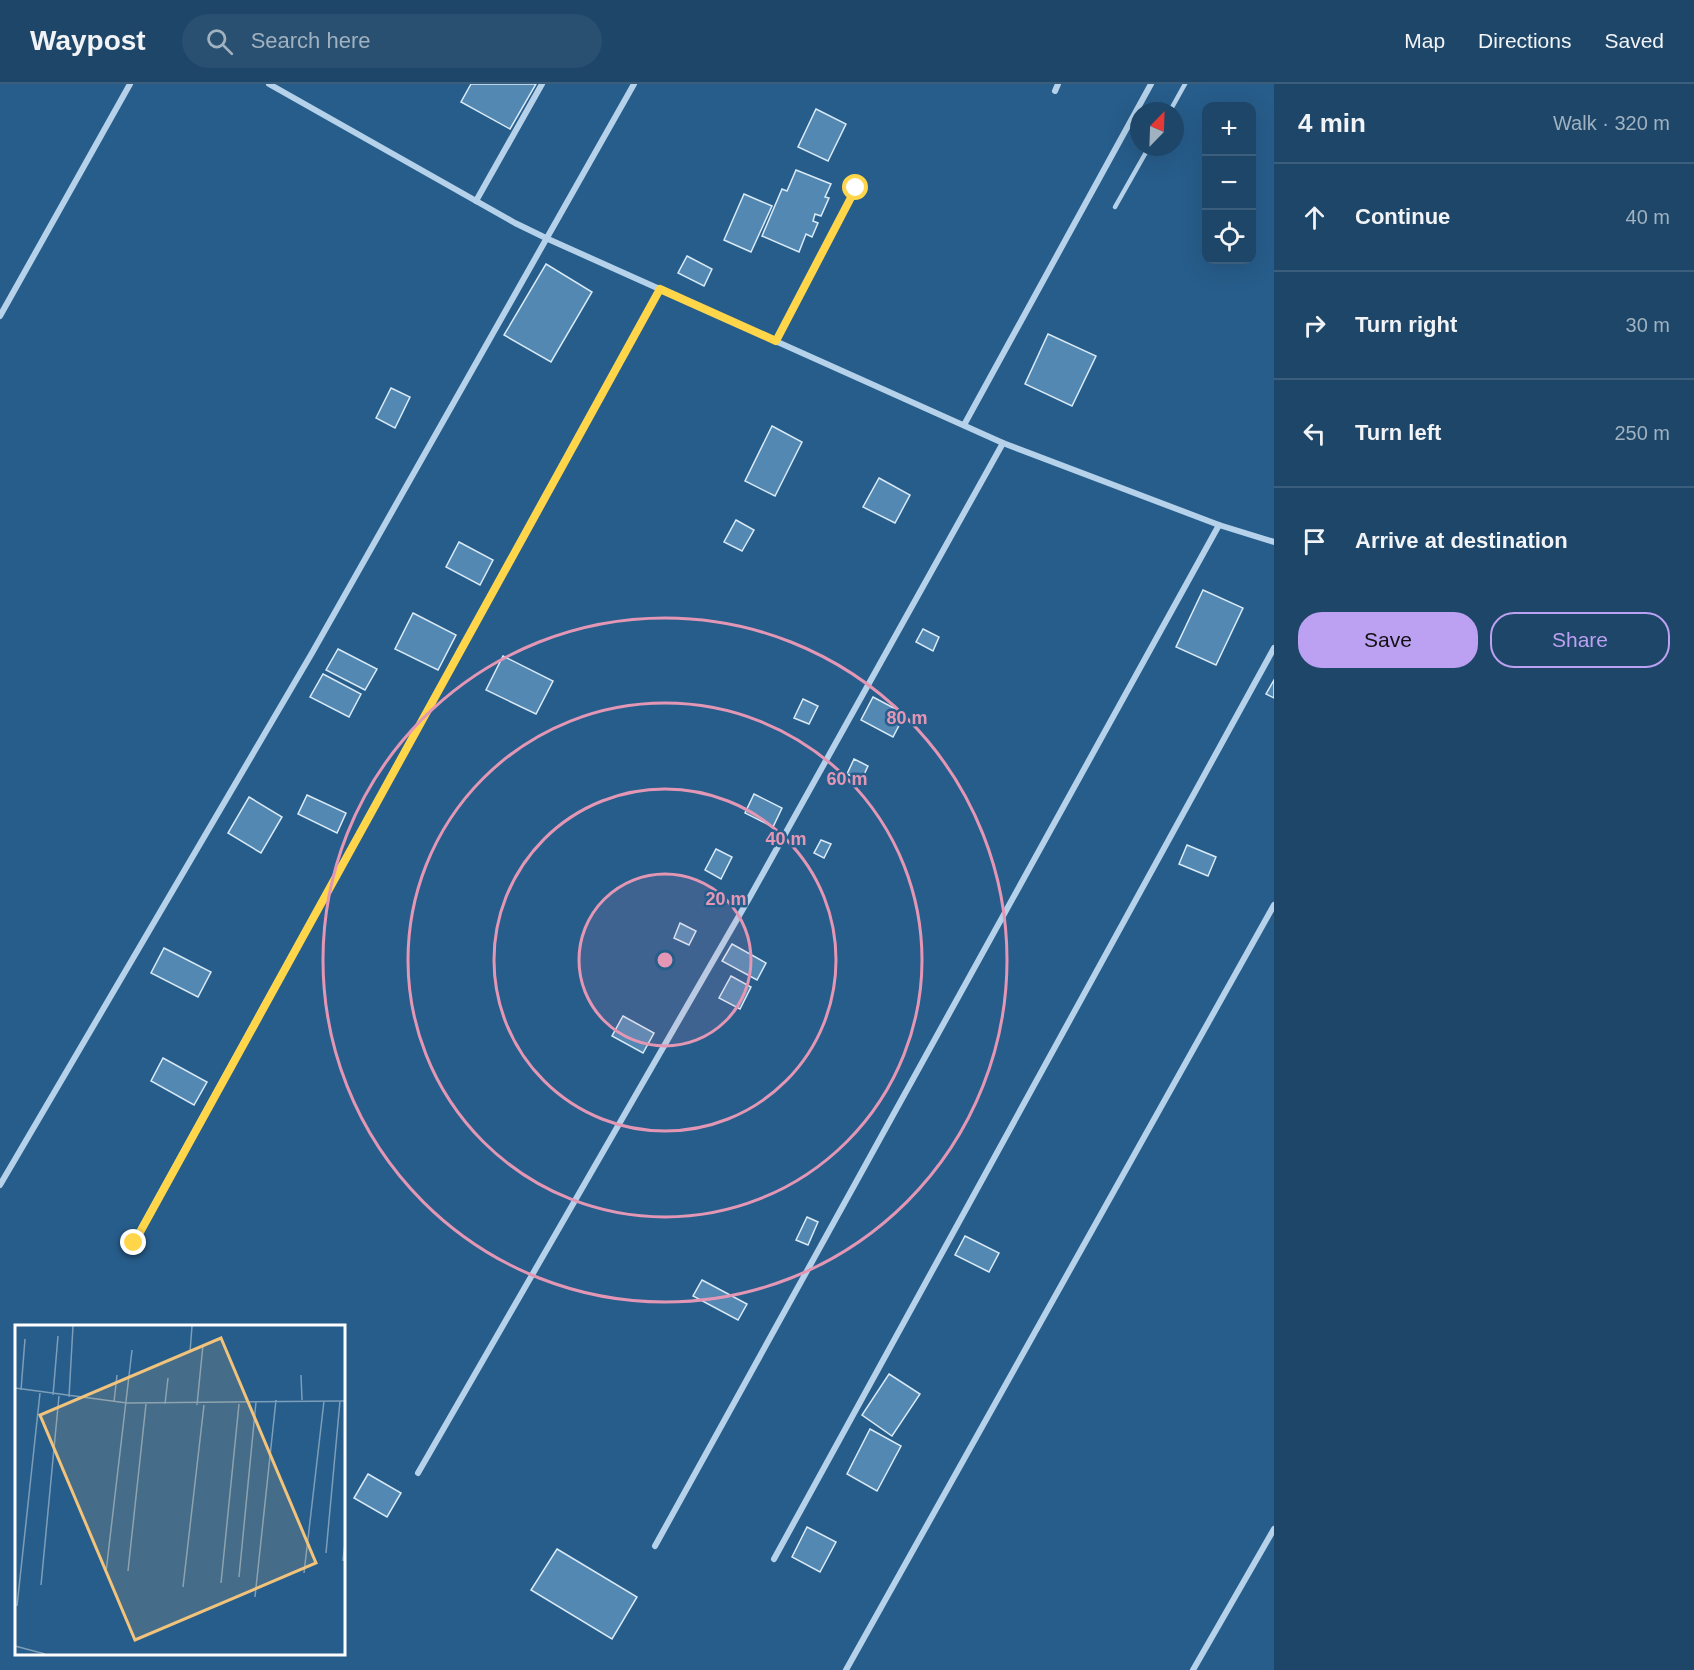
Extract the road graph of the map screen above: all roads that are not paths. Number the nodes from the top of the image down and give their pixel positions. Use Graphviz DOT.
graph roads {
  1 [pos="129,84"];
  2 [pos="268,84"];
  3 [pos="542,84"];
  4 [pos="634,84"];
  5 [pos="1058,84"];
  6 [pos="1151,84"];
  7 [pos="1185,84"];
  8 [pos="1054,91"];
  9 [pos="1175,102"];
  10 [pos="1144,156"];
  11 [pos="856,188"];
  12 [pos="476,201"];
  13 [pos="1115,207"];
  14 [pos="548,238"];
  15 [pos="660,289"];
  16 [pos="0,316"];
  17 [pos="776,341"];
  18 [pos="964,425"];
  19 [pos="1003,443"];
  20 [pos="1219,525"];
  21 [pos="1274,542"];
  22 [pos="1274,648"];
  23 [pos="1274,905"];
  24 [pos="0,1185"];
  25 [pos="134,1243"];
  26 [pos="418,1473"];
  27 [pos="1274,1529"];
  28 [pos="655,1546"];
  29 [pos="774,1559"];
  30 [pos="846,1670"];
  31 [pos="1193,1670"];
  1 -- 16 [label="street"];
  2 -- 12 [label="street"];
  3 -- 12 [label="street"];
  4 -- 14 [label="street"];
  5 -- 8 [label="street"];
  6 -- 18 [label="street"];
  7 -- 9 [label="lane"];
  10 -- 13 [label="lane"];
  11 -- 17 [label="street"];
  12 -- 14 [label="street"];
  14 -- 15 [label="street"];
  14 -- 24 [label="street"];
  15 -- 17 [label="street"];
  15 -- 25 [label="street"];
  17 -- 18 [label="street"];
  18 -- 19 [label="street"];
  19 -- 20 [label="street"];
  19 -- 26 [label="street"];
  20 -- 21 [label="street"];
  20 -- 28 [label="street"];
  22 -- 29 [label="street"];
  23 -- 30 [label="street"];
  27 -- 31 [label="street"];
}
